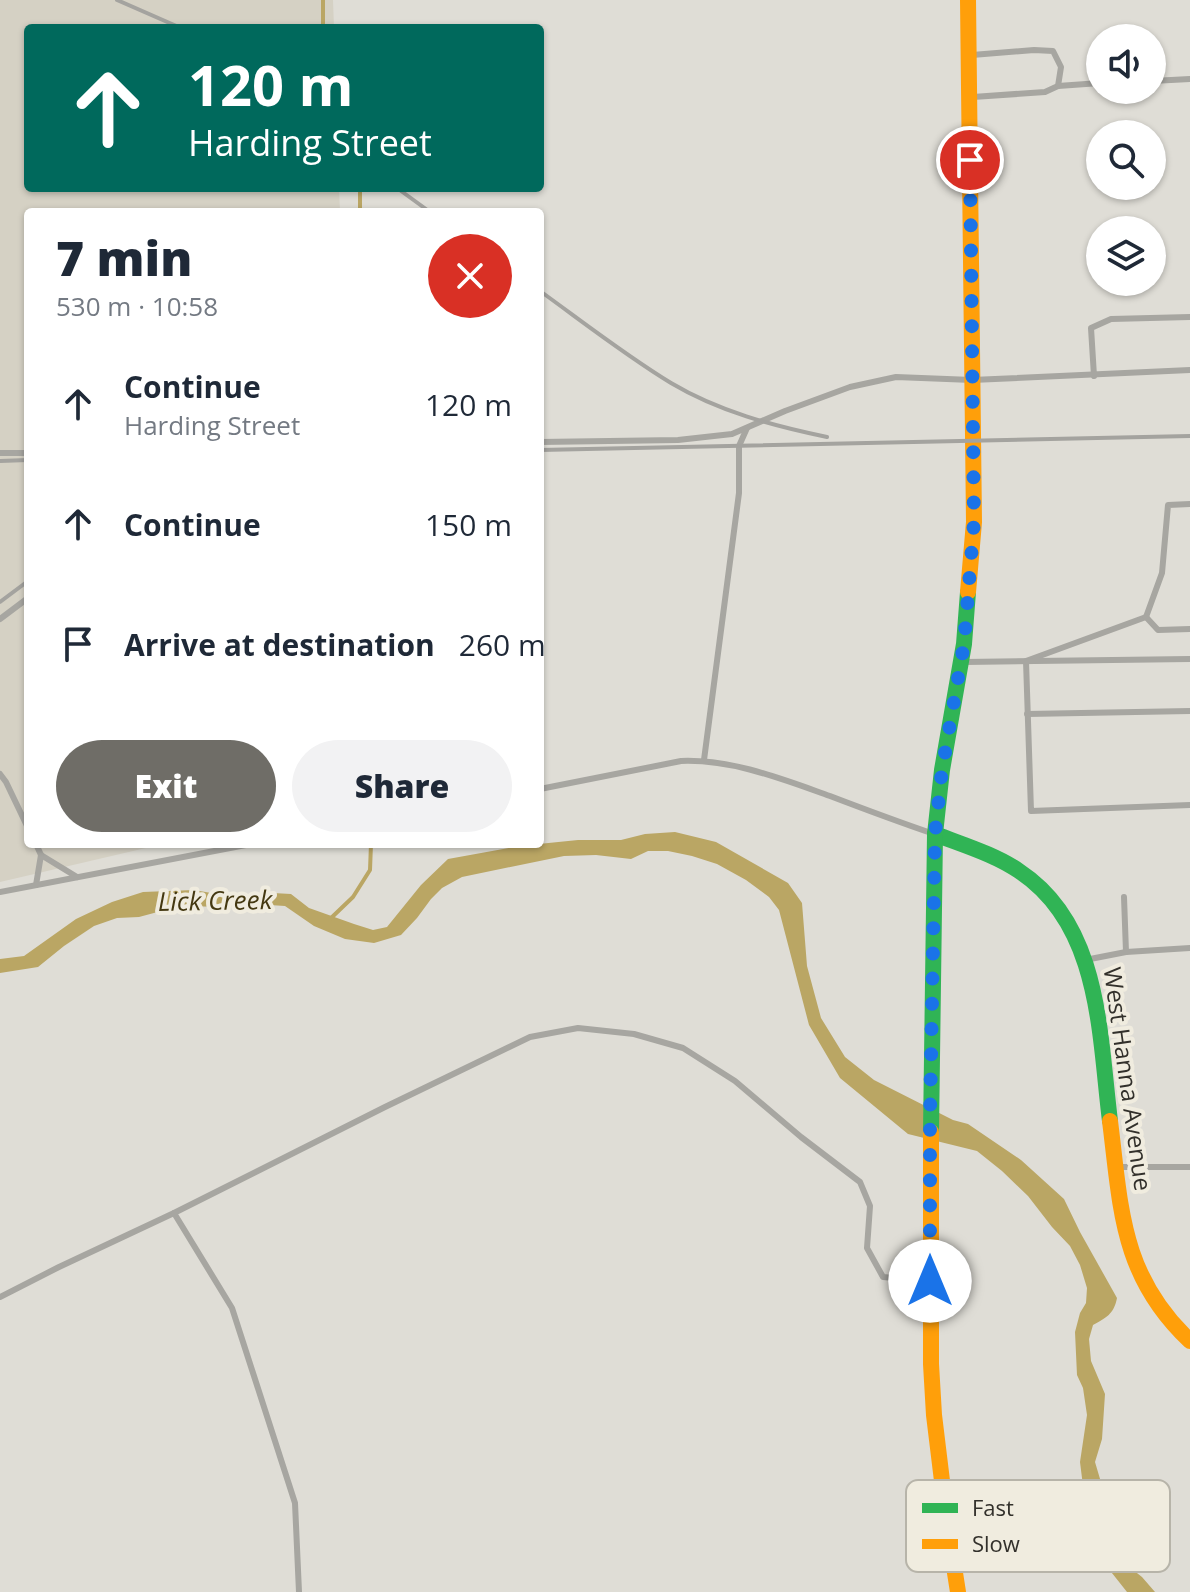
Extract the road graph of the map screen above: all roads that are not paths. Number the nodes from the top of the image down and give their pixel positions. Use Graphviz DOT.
graph roads {
  1 [pos="968,0"];
  2 [pos="969,55"];
  3 [pos="1190,79"];
  4 [pos="1166,80"];
  5 [pos="1086,84"];
  6 [pos="1058,86"];
  7 [pos="969,97"];
  8 [pos="1190,317"];
  9 [pos="1190,370"];
  10 [pos="1094,376"];
  11 [pos="972,380"];
  12 [pos="747,428"];
  13 [pos="544,442"];
  14 [pos="0,453"];
  15 [pos="24,453"];
  16 [pos="1190,504"];
  17 [pos="24,601"];
  18 [pos="1146,617"];
  19 [pos="0,619"];
  20 [pos="1190,629"];
  21 [pos="1190,659"];
  22 [pos="1026,661"];
  23 [pos="961,662"];
  24 [pos="1190,711"];
  25 [pos="1027,714"];
  26 [pos="704,760"];
  27 [pos="0,774"];
  28 [pos="544,788"];
  29 [pos="1190,805"];
  30 [pos="24,820"];
  31 [pos="935,834"];
  32 [pos="38,848"];
  33 [pos="230,848"];
  34 [pos="41,855"];
  35 [pos="77,877"];
  36 [pos="36,885"];
  37 [pos="0,892"];
  38 [pos="1124,897"];
  39 [pos="1190,948"];
  40 [pos="1126,952"];
  41 [pos="1085,960"];
  42 [pos="1116,1167"];
  43 [pos="1190,1167"];
  44 [pos="174,1213"];
  45 [pos="930,1281"];
  46 [pos="0,1297"];
  47 [pos="1190,1341"];
  48 [pos="942,1480"];
  49 [pos="955,1572"];
  50 [pos="299,1592"];
  51 [pos="958,1592"];
  1 -- 2 [label="main road"];
  2 -- 6 [label="lane"];
  2 -- 7 [label="main road"];
  3 -- 4 [label="lane"];
  5 -- 6 [label="lane"];
  6 -- 7 [label="lane"];
  7 -- 11 [label="main road"];
  8 -- 10 [label="lane"];
  9 -- 10 [label="lane"];
  10 -- 11 [label="lane"];
  11 -- 12 [label="lane"];
  11 -- 23 [label="main road"];
  12 -- 13 [label="lane"];
  12 -- 26 [label="lane"];
  14 -- 15 [label="lane"];
  16 -- 18 [label="lane"];
  17 -- 19 [label="lane"];
  18 -- 20 [label="lane"];
  18 -- 22 [label="lane"];
  21 -- 22 [label="lane"];
  22 -- 23 [label="lane"];
  22 -- 25 [label="lane"];
  23 -- 31 [label="main road"];
  24 -- 25 [label="lane"];
  25 -- 29 [label="lane"];
  26 -- 28 [label="lane"];
  26 -- 31 [label="lane"];
  27 -- 30 [label="lane"];
  31 -- 41 [label="main road, West Hanna Avenue"];
  31 -- 45 [label="main road"];
  32 -- 34 [label="lane"];
  33 -- 35 [label="lane"];
  34 -- 35 [label="lane"];
  34 -- 36 [label="lane"];
  35 -- 36 [label="lane"];
  36 -- 37 [label="lane"];
  38 -- 40 [label="lane"];
  39 -- 40 [label="lane"];
  40 -- 41 [label="lane"];
  41 -- 42 [label="main road, West Hanna Avenue"];
  42 -- 43 [label="lane"];
  42 -- 47 [label="main road, West Hanna Avenue"];
  44 -- 45 [label="lane"];
  44 -- 46 [label="lane"];
  44 -- 50 [label="lane"];
  45 -- 48 [label="main road"];
  49 -- 51 [label="main road"];
}
